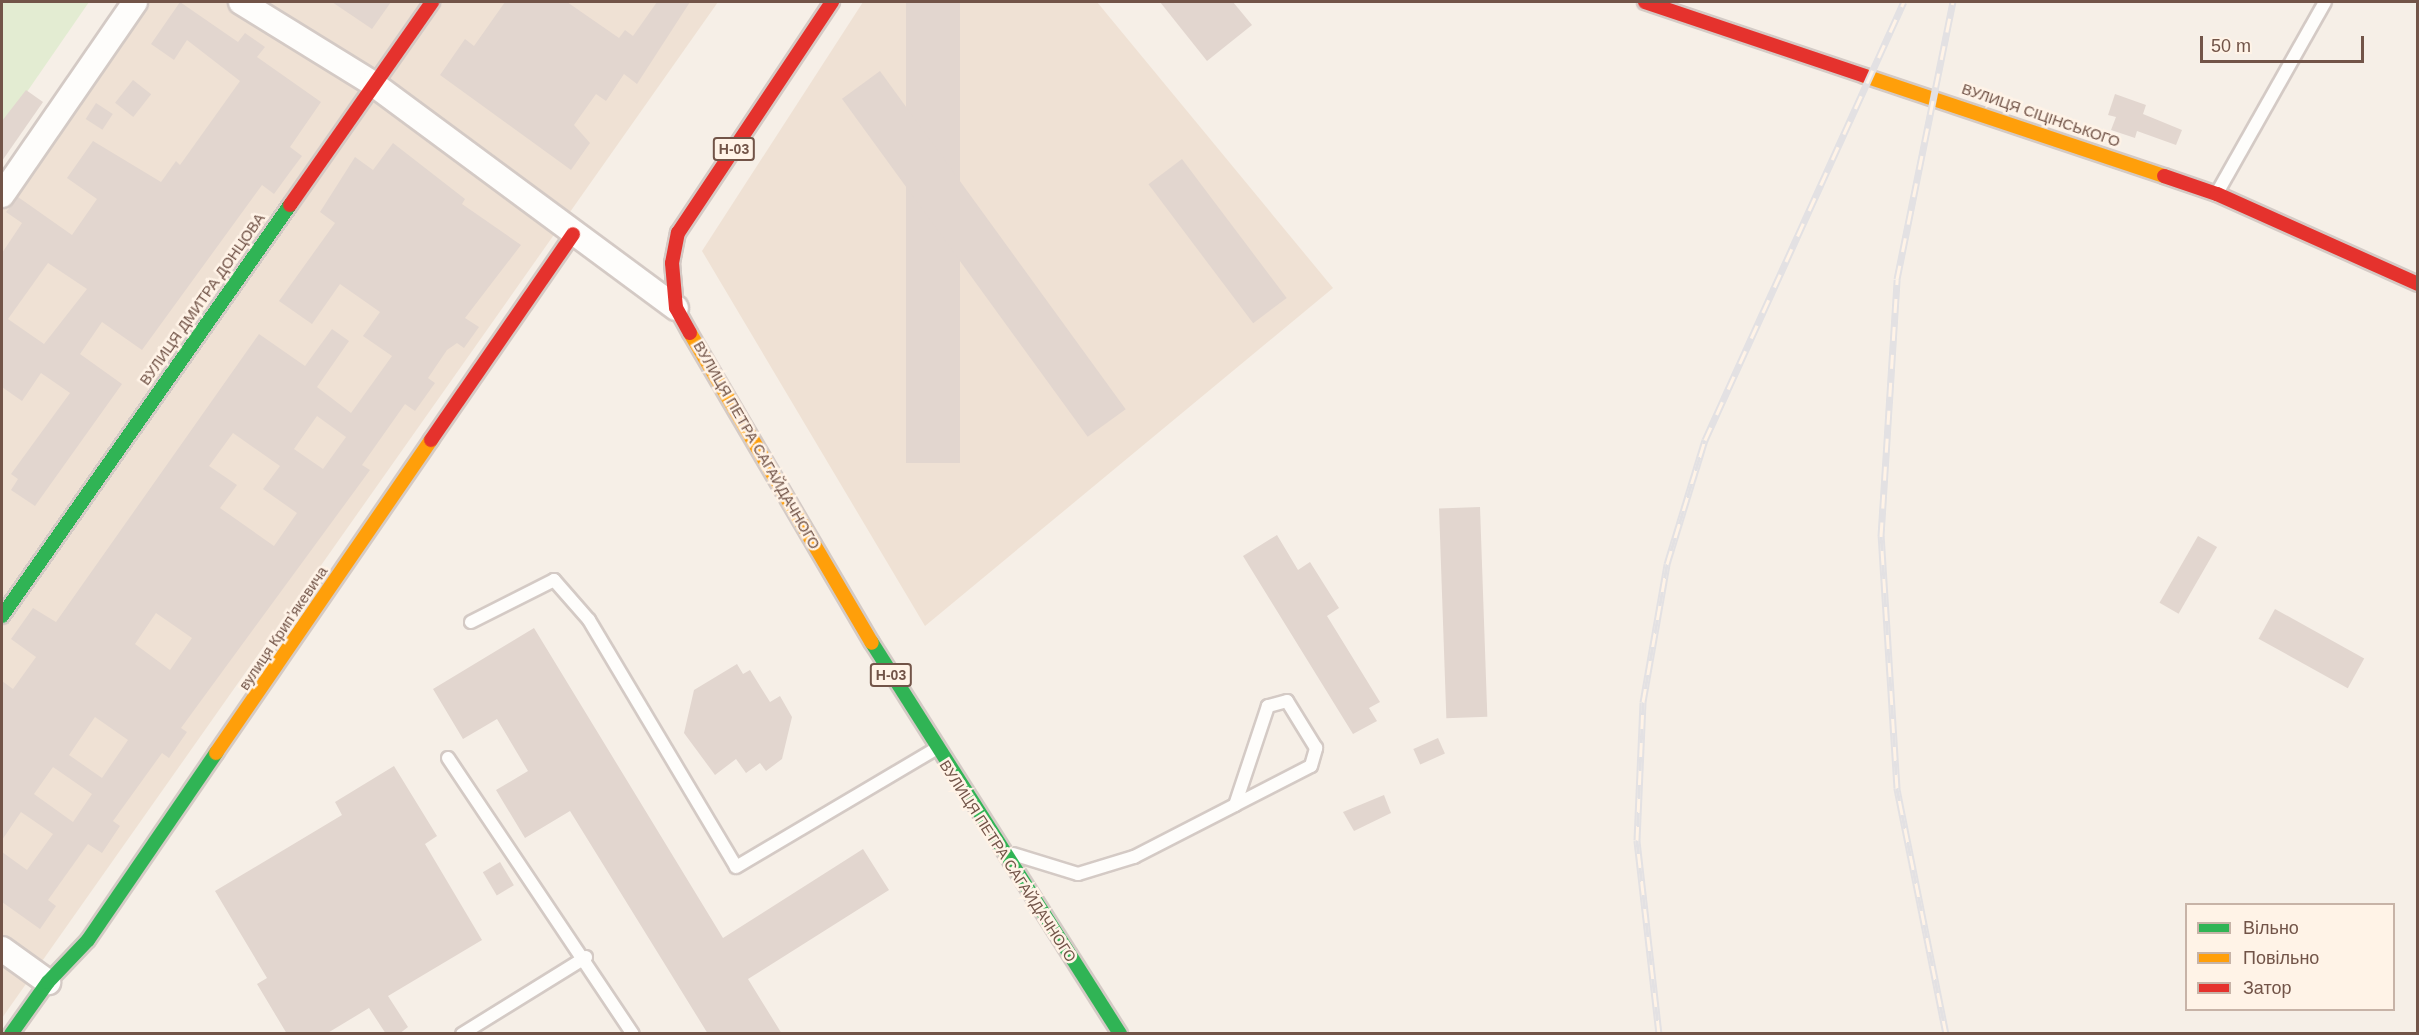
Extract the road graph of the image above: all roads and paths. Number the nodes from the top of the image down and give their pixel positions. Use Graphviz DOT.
graph roads {
  1 [pos="135,2"];
  2 [pos="241,2"];
  3 [pos="432,2"];
  4 [pos="832,2"];
  5 [pos="1645,2"];
  6 [pos="2325,2"];
  7 [pos="372,83"];
  8 [pos="2217,194"];
  9 [pos="2,195"];
  10 [pos="573,234"];
  11 [pos="2418,284"];
  12 [pos="676,308"];
  13 [pos="2,616"];
  14 [pos="471,622"];
  15 [pos="935,749"];
  16 [pos="448,758"];
  17 [pos="1235,805"];
  18 [pos="1000,850"];
  19 [pos="2,948"];
  20 [pos="586,957"];
  21 [pos="48,982"];
  22 [pos="11,1034"];
  23 [pos="462,1034"];
  24 [pos="633,1034"];
  25 [pos="1120,1034"];
  1 -- 9 [label="street"];
  2 -- 7 [label="street, ВУЛИЦЯ ПЕТРА САГАЙДАЧНОГО"];
  3 -- 7 [label="street, ВУЛИЦЯ ДМИТРА ДОНЦОВА"];
  4 -- 12 [label="street, Н-03"];
  5 -- 8 [label="street, ВУЛИЦЯ СІЦІНСЬКОГО"];
  6 -- 8 [label="lane"];
  7 -- 10 [label="street, ВУЛИЦЯ ПЕТРА САГАЙДАЧНОГО"];
  7 -- 13 [label="street, ВУЛИЦЯ ДМИТРА ДОНЦОВА"];
  8 -- 11 [label="street, ВУЛИЦЯ СІЦІНСЬКОГО"];
  10 -- 12 [label="street, ВУЛИЦЯ ПЕТРА САГАЙДАЧНОГО"];
  10 -- 21 [label="street, вулиця Крипʼякевича"];
  12 -- 15 [label="street, ВУЛИЦЯ ПЕТРА САГАЙДАЧНОГО / Н-03"];
  14 -- 15 [label="lane"];
  15 -- 18 [label="street, ВУЛИЦЯ ПЕТРА САГАЙДАЧНОГО / Н-03"];
  16 -- 20 [label="lane"];
  17 -- 17 [label="lane"];
  17 -- 18 [label="lane"];
  18 -- 25 [label="street, ВУЛИЦЯ ПЕТРА САГАЙДАЧНОГО / Н-03"];
  19 -- 21 [label="street"];
  20 -- 23 [label="lane"];
  20 -- 24 [label="lane"];
  21 -- 22 [label="street, вулиця Крипʼякевича"];
}
